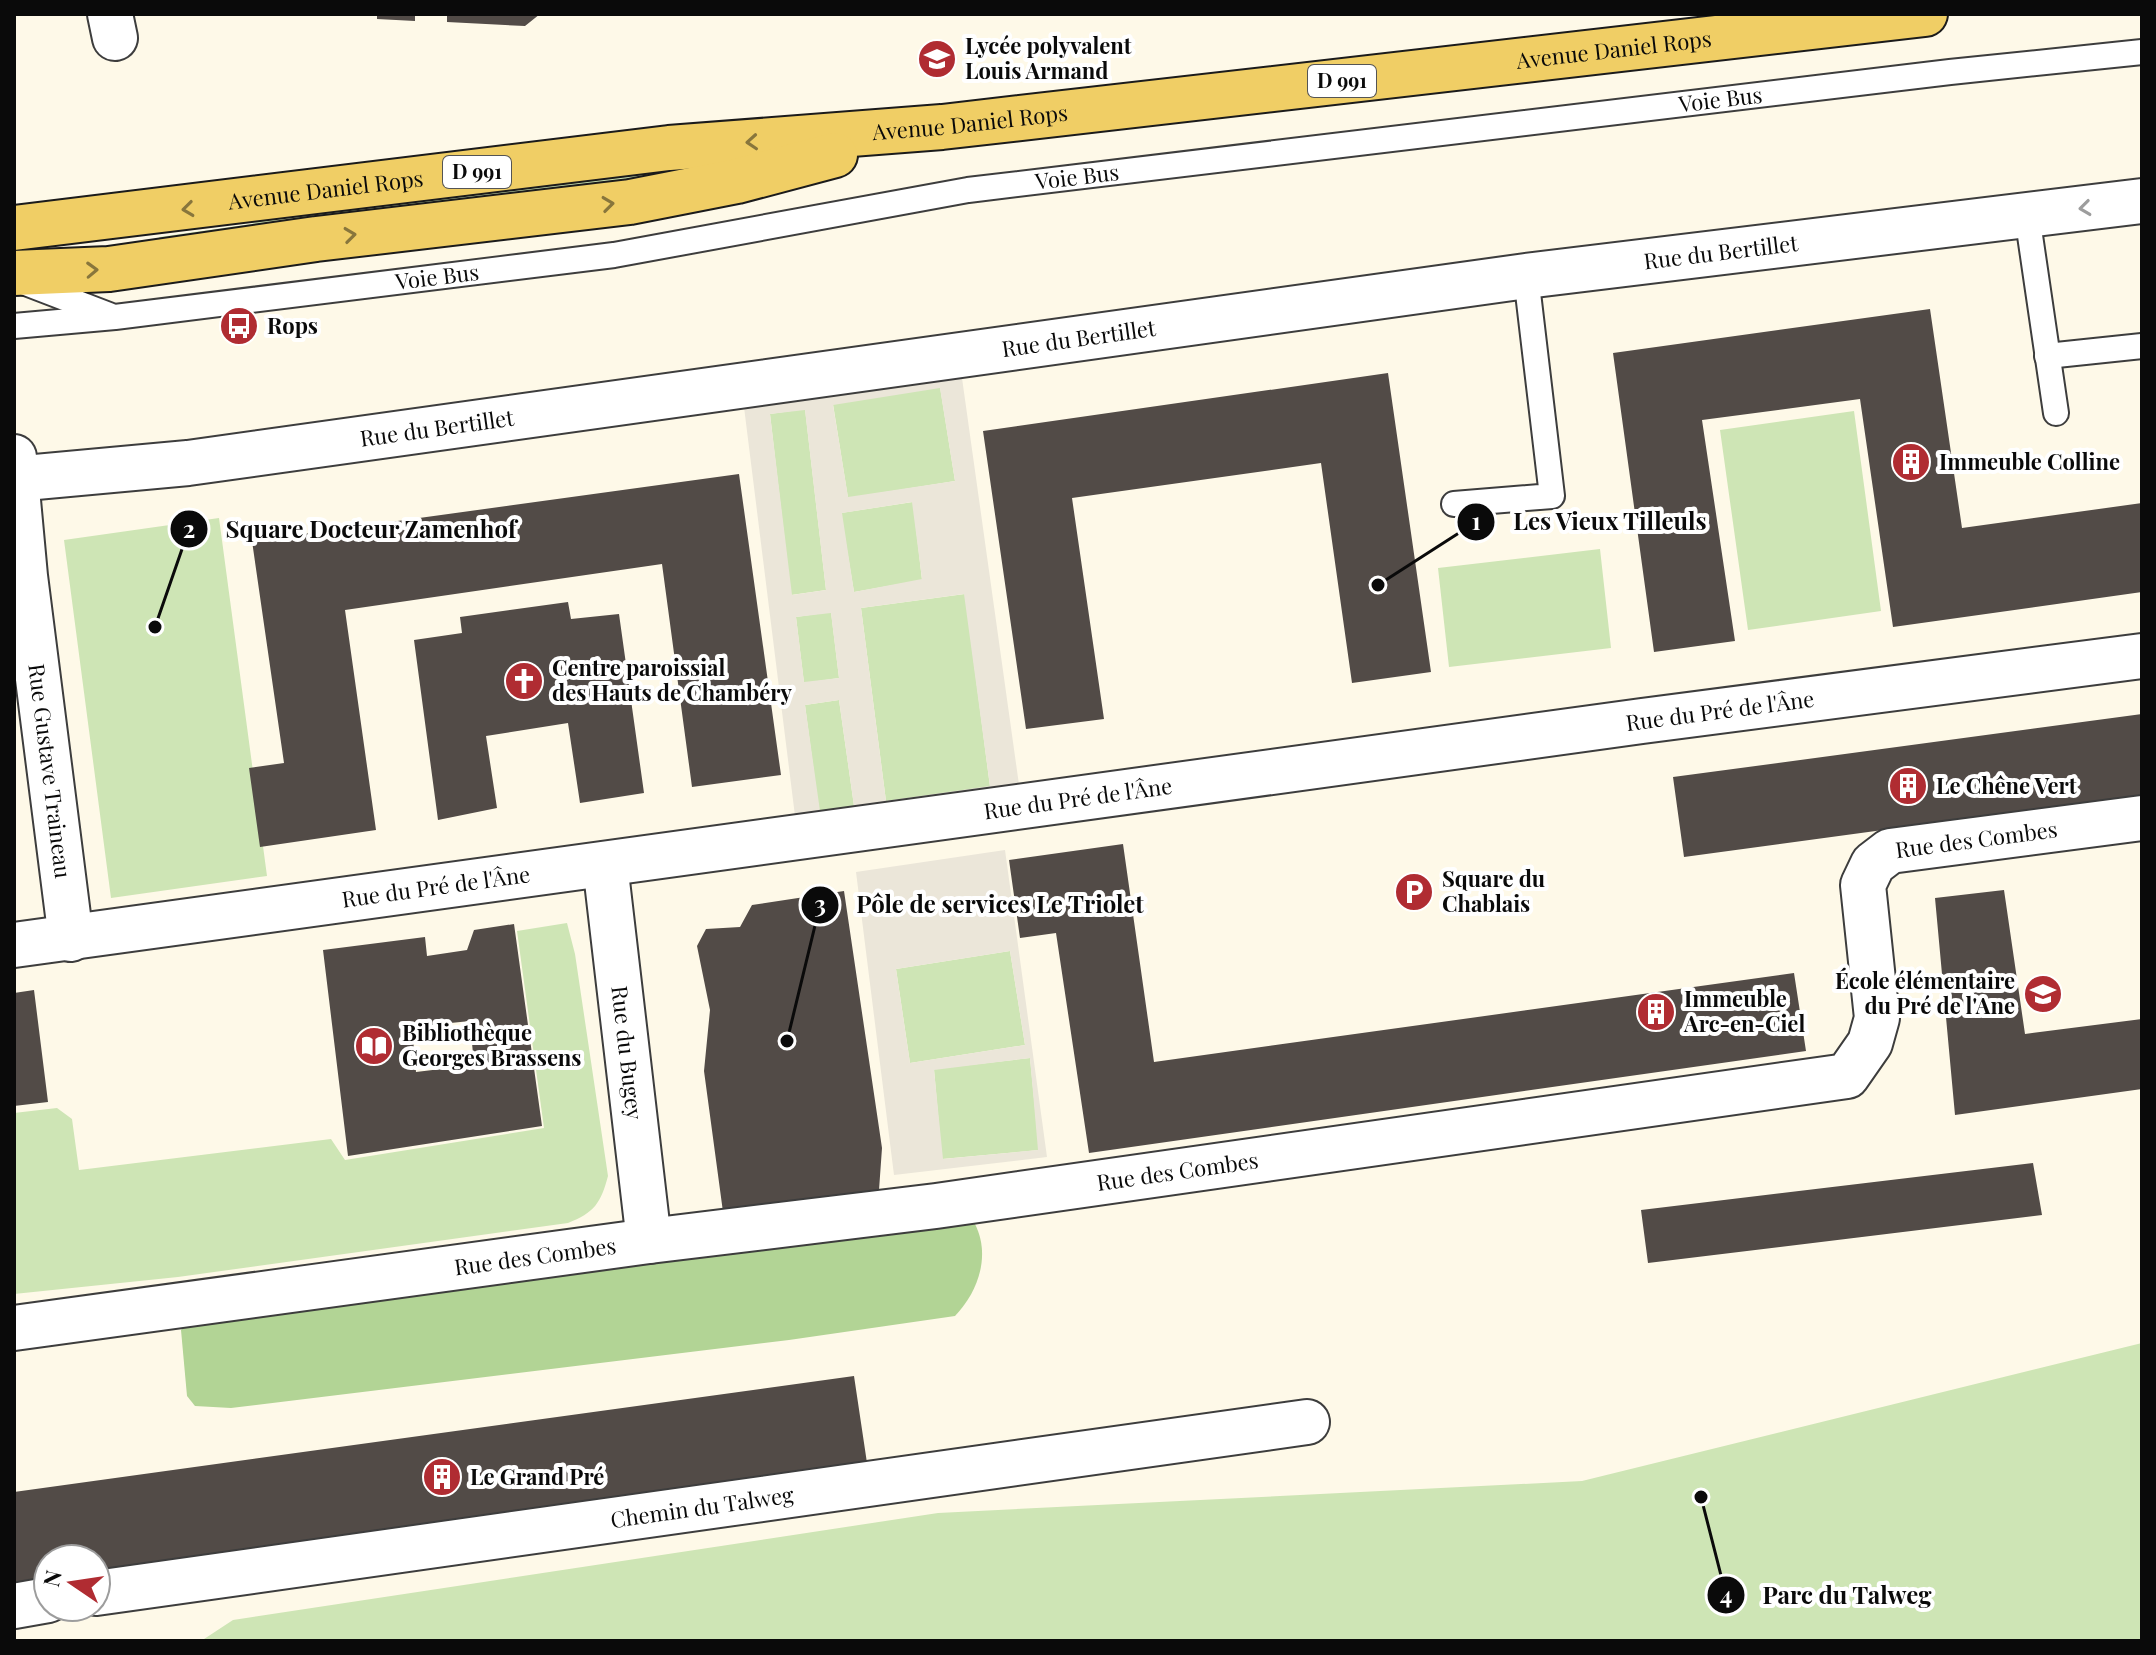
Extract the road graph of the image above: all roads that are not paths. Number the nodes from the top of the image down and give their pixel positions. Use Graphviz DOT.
graph roads {
  1 [pos="1925,14"];
  2 [pos="2142,52"];
  3 [pos="942,127"];
  4 [pos="2142,201"];
  5 [pos="2027,215"];
  6 [pos="14,228"];
  7 [pos="14,276"];
  8 [pos="1526,276"];
  9 [pos="115,317"];
  10 [pos="14,326"];
  11 [pos="2142,346"];
  12 [pos="2047,356"];
  13 [pos="2056,413"];
  14 [pos="15,471"];
  15 [pos="1454,504"];
  16 [pos="2142,656"];
  17 [pos="2142,818"];
  18 [pos="605,864"];
  19 [pos="71,939"];
  20 [pos="14,945"];
  21 [pos="649,1241"];
  22 [pos="14,1328"];
  23 [pos="1307,1422"];
  24 [pos="112,1591"];
  1 -- 3 [label="main road, Avenue Daniel Rops / D 991"];
  2 -- 9 [label="lane, Voie Bus"];
  3 -- 6 [label="main road, Avenue Daniel Rops / D 991, one-way"];
  7 -- 3 [label="main road, one-way"];
  4 -- 5 [label="street, Rue du Bertillet, one-way"];
  5 -- 8 [label="street, Rue du Bertillet"];
  5 -- 12 [label="lane"];
  7 -- 9 [label="lane"];
  8 -- 14 [label="street, Rue du Bertillet"];
  8 -- 15 [label="lane"];
  9 -- 10 [label="lane, Voie Bus"];
  11 -- 12 [label="lane"];
  12 -- 13 [label="lane"];
  14 -- 19 [label="street, Rue Gustave Traineau"];
  16 -- 18 [label="street, Rue du Pré de l'Âne"];
  17 -- 21 [label="street, Rue des Combes"];
  18 -- 19 [label="street, Rue du Pré de l'Âne"];
  18 -- 21 [label="street, Rue du Bugey"];
  19 -- 20 [label="street, Rue du Pré de l'Âne"];
  21 -- 22 [label="street, Rue des Combes"];
  23 -- 24 [label="street, Chemin du Talweg"];
}
